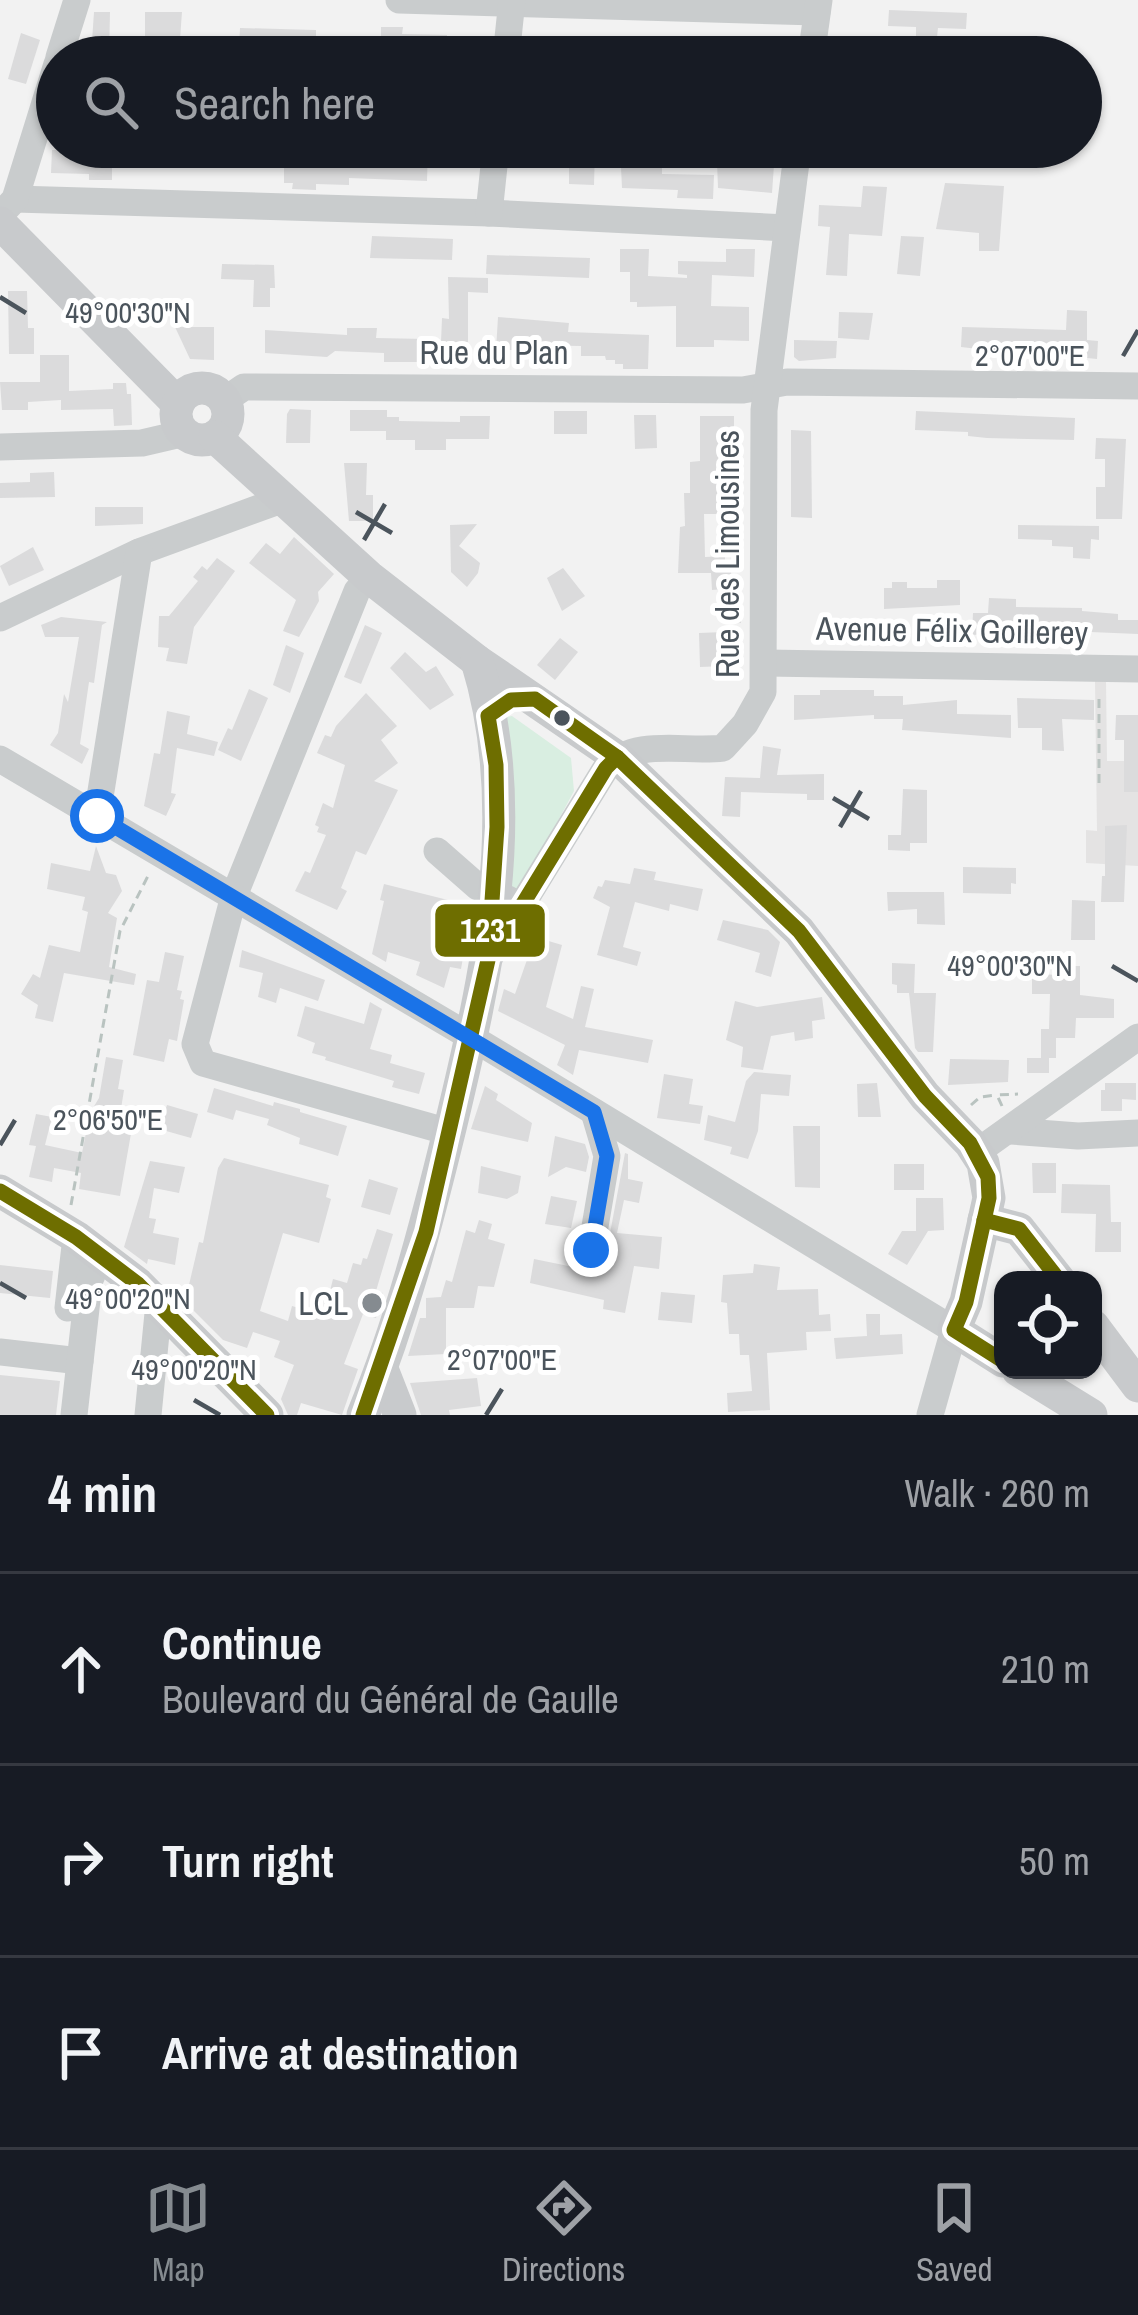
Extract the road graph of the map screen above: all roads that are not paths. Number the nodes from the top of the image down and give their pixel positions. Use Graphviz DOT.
graph roads {
  1 [pos="77,0"];
  2 [pos="399,0"];
  3 [pos="512,3"];
  4 [pos="818,6"];
  5 [pos="66,36"];
  6 [pos="508,36"];
  7 [pos="814,36"];
  8 [pos="36,124"];
  9 [pos="494,168"];
  10 [pos="795,168"];
  11 [pos="5,213"];
  12 [pos="489,213"];
  13 [pos="787,228"];
  14 [pos="766,384"];
  15 [pos="1138,386"];
  16 [pos="225,400"];
  17 [pos="193,425"];
  18 [pos="0,447"];
  19 [pos="284,499"];
  20 [pos="139,552"];
  21 [pos="369,577"];
  22 [pos="0,618"];
  23 [pos="477,661"];
  24 [pos="766,663"];
  25 [pos="1138,669"];
  26 [pos="535,699"];
  27 [pos="488,716"];
  28 [pos="616,758"];
  29 [pos="0,759"];
  30 [pos="97,816"];
  31 [pos="437,851"];
  32 [pos="234,896"];
  33 [pos="509,899"];
  34 [pos="1138,1037"];
  35 [pos="471,1039"];
  36 [pos="1048,1101"];
  37 [pos="594,1112"];
  38 [pos="1011,1131"];
  39 [pos="449,1132"];
  40 [pos="1138,1133"];
  41 [pos="1059,1136"];
  42 [pos="977,1152"];
  43 [pos="0,1191"];
  44 [pos="984,1220"];
  45 [pos="82,1240"];
  46 [pos="591,1250"];
  47 [pos="1052,1271"];
  48 [pos="159,1303"];
  49 [pos="68,1307"];
  50 [pos="954,1330"];
  51 [pos="1102,1338"];
  52 [pos="0,1352"];
  53 [pos="994,1355"];
  54 [pos="80,1361"];
  55 [pos="382,1369"];
  56 [pos="1033,1379"];
  57 [pos="1138,1386"];
  58 [pos="74,1415"];
  59 [pos="148,1415"];
  60 [pos="267,1415"];
  61 [pos="363,1415"];
  62 [pos="400,1415"];
  63 [pos="930,1415"];
  64 [pos="1091,1415"];
  1 -- 5 [label="street"];
  2 -- 3 [label="street"];
  3 -- 4 [label="street"];
  3 -- 6 [label="street"];
  4 -- 7 [label="street"];
  8 -- 11 [label="street"];
  9 -- 12 [label="street"];
  10 -- 13 [label="street, Rue des Limousines"];
  11 -- 12 [label="street"];
  11 -- 17 [label="main road"];
  12 -- 13 [label="street"];
  13 -- 14 [label="street, Rue des Limousines"];
  14 -- 15 [label="street, Rue du Plan"];
  14 -- 16 [label="street, Rue du Plan"];
  14 -- 24 [label="street, Rue des Limousines"];
  16 -- 17 [label="main road"];
  16 -- 17 [label="main road"];
  17 -- 18 [label="street"];
  17 -- 19 [label="main road"];
  19 -- 20 [label="street"];
  19 -- 21 [label="main road"];
  20 -- 22 [label="street"];
  20 -- 30 [label="street"];
  21 -- 23 [label="main road"];
  21 -- 32 [label="street"];
  23 -- 26 [label="main road"];
  23 -- 27 [label="main road"];
  24 -- 25 [label="street, Avenue Félix Goillerey"];
  24 -- 28 [label="street, Rue des Limousines"];
  26 -- 27 [label="main road"];
  26 -- 28 [label="main road"];
  27 -- 33 [label="main road"];
  28 -- 33 [label="street"];
  28 -- 42 [label="main road"];
  29 -- 30 [label="street"];
  30 -- 32 [label="street"];
  31 -- 33 [label="street"];
  32 -- 35 [label="street"];
  32 -- 39 [label="street"];
  33 -- 35 [label="main road"];
  34 -- 36 [label="street"];
  35 -- 37 [label="street"];
  35 -- 39 [label="main road"];
  36 -- 38 [label="street"];
  36 -- 41 [label="street"];
  37 -- 46 [label="street"];
  37 -- 50 [label="street"];
  38 -- 41 [label="street"];
  38 -- 42 [label="street"];
  39 -- 55 [label="main road"];
  40 -- 41 [label="street"];
  42 -- 44 [label="main road"];
  43 -- 45 [label="main road"];
  44 -- 47 [label="main road"];
  44 -- 50 [label="main road"];
  45 -- 48 [label="main road"];
  45 -- 49 [label="street"];
  45 -- 54 [label="street"];
  48 -- 59 [label="street"];
  48 -- 60 [label="main road"];
  50 -- 53 [label="main road"];
  50 -- 63 [label="street"];
  51 -- 57 [label="main road"];
  52 -- 54 [label="street"];
  54 -- 58 [label="street"];
  55 -- 61 [label="main road"];
  55 -- 62 [label="main road"];
  56 -- 64 [label="main road"];
}
